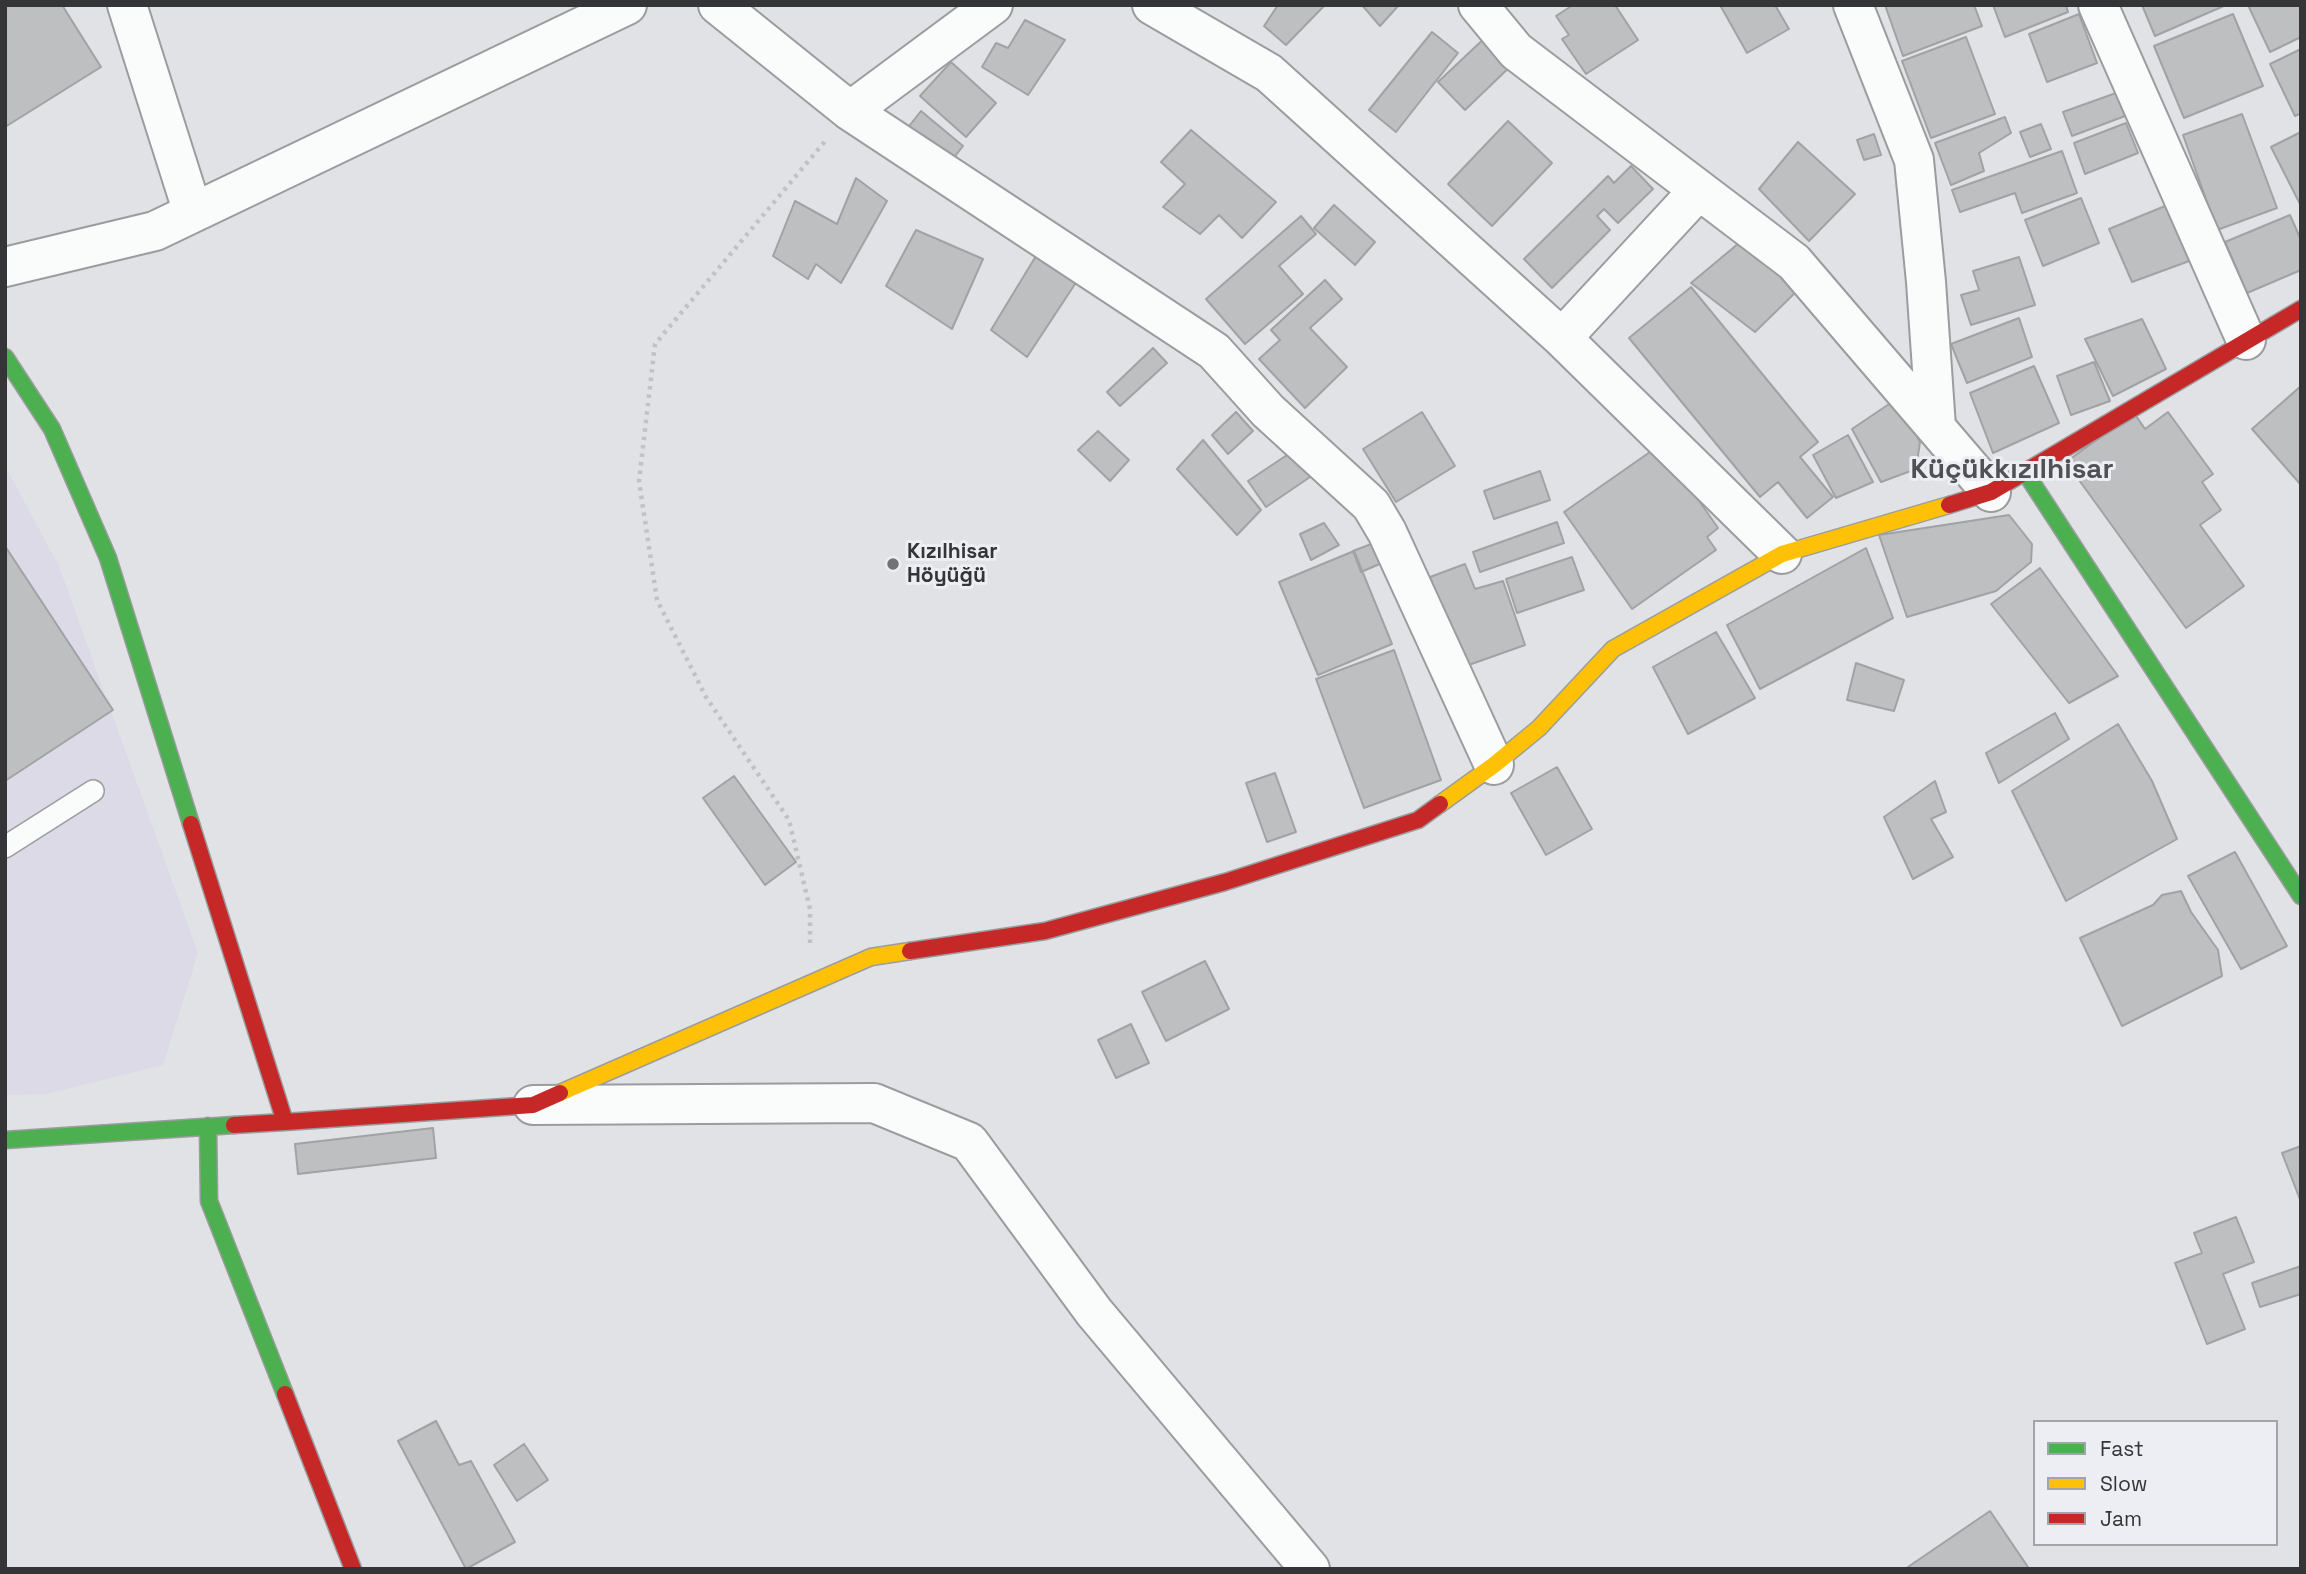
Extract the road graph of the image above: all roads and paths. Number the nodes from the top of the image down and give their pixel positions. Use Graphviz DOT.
graph roads {
  1 [pos="127,5"];
  2 [pos="626,5"];
  3 [pos="718,5"];
  4 [pos="993,5"];
  5 [pos="1152,5"];
  6 [pos="1478,5"];
  7 [pos="1853,5"];
  8 [pos="2098,5"];
  9 [pos="1193,15"];
  10 [pos="850,111"];
  11 [pos="1699,190"];
  12 [pos="193,213"];
  13 [pos="5,267"];
  14 [pos="2301,309"];
  15 [pos="1562,338"];
  16 [pos="2246,340"];
  17 [pos="5,357"];
  18 [pos="1936,427"];
  19 [pos="2025,472"];
  20 [pos="1991,492"];
  21 [pos="1782,554"];
  22 [pos="1494,765"];
  23 [pos="93,791"];
  24 [pos="5,847"];
  25 [pos="2297,881"];
  26 [pos="810,985"];
  27 [pos="533,1105"];
  28 [pos="285,1122"];
  29 [pos="208,1126"];
  30 [pos="5,1140"];
  31 [pos="353,1569"];
  32 [pos="1310,1569"];
  1 -- 12 [label="street"];
  2 -- 12 [label="street"];
  3 -- 10 [label="street"];
  4 -- 10 [label="street"];
  5 -- 9 [label="street"];
  6 -- 11 [label="street"];
  7 -- 18 [label="street"];
  8 -- 16 [label="street"];
  9 -- 15 [label="street"];
  10 -- 22 [label="street"];
  10 -- 26 [label="path"];
  11 -- 15 [label="street"];
  11 -- 18 [label="street"];
  12 -- 13 [label="street"];
  14 -- 16 [label="street"];
  15 -- 21 [label="street"];
  16 -- 19 [label="street"];
  17 -- 28 [label="street"];
  18 -- 20 [label="street"];
  19 -- 20 [label="street"];
  19 -- 25 [label="street"];
  20 -- 21 [label="street"];
  21 -- 22 [label="street"];
  22 -- 26 [label="street"];
  23 -- 24 [label="lane"];
  26 -- 27 [label="street"];
  27 -- 28 [label="street"];
  27 -- 32 [label="street"];
  28 -- 29 [label="street"];
  29 -- 30 [label="street"];
  29 -- 31 [label="street"];
}
